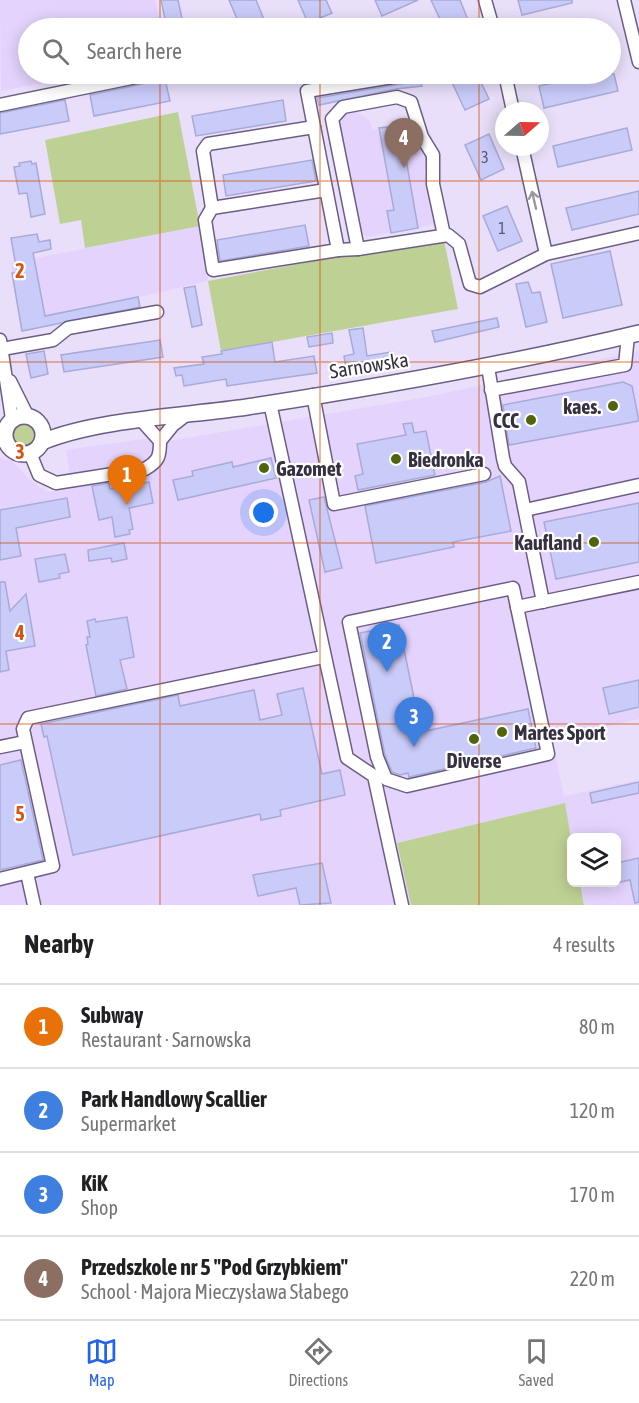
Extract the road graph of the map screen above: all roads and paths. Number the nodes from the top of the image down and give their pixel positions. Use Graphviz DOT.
graph roads {
  1 [pos="486,0"];
  2 [pos="624,0"];
  3 [pos="490,18"];
  4 [pos="639,62"];
  5 [pos="102,84"];
  6 [pos="350,84"];
  7 [pos="507,84"];
  8 [pos="511,102"];
  9 [pos="0,105"];
  10 [pos="314,127"];
  11 [pos="524,156"];
  12 [pos="326,190"];
  13 [pos="212,208"];
  14 [pos="639,233"];
  15 [pos="444,235"];
  16 [pos="357,249"];
  17 [pos="338,250"];
  18 [pos="546,254"];
  19 [pos="157,312"];
  20 [pos="633,335"];
  21 [pos="1,345"];
  22 [pos="488,367"];
  23 [pos="491,390"];
  24 [pos="313,395"];
  25 [pos="270,403"];
  26 [pos="186,415"];
  27 [pos="142,421"];
  28 [pos="11,422"];
  29 [pos="41,425"];
  30 [pos="104,426"];
  31 [pos="160,441"];
  32 [pos="42,442"];
  33 [pos="6,449"];
  34 [pos="30,453"];
  35 [pos="484,474"];
  36 [pos="639,485"];
  37 [pos="525,510"];
  38 [pos="639,582"];
  39 [pos="543,602"];
  40 [pos="517,607"];
  41 [pos="323,657"];
  42 [pos="25,742"];
  43 [pos="0,747"];
  44 [pos="27,873"];
  45 [pos="0,879"];
  46 [pos="34,905"];
  47 [pos="402,905"];
  1 -- 3 [label="street"];
  2 -- 4 [label="street"];
  5 -- 9 [label="street"];
  6 -- 10 [label="street"];
  7 -- 8 [label="street"];
  10 -- 12 [label="street"];
  10 -- 13 [label="street"];
  18 -- 11 [label="street, one-way"];
  12 -- 13 [label="street"];
  12 -- 17 [label="street"];
  13 -- 17 [label="street"];
  14 -- 18 [label="street"];
  15 -- 16 [label="street"];
  15 -- 16 [label="street"];
  15 -- 18 [label="street"];
  16 -- 17 [label="street"];
  19 -- 21 [label="street"];
  20 -- 22 [label="main road, Sarnowska"];
  20 -- 23 [label="street"];
  21 -- 28 [label="street"];
  22 -- 23 [label="street"];
  22 -- 24 [label="main road, Sarnowska"];
  23 -- 37 [label="street"];
  24 -- 25 [label="main road, Sarnowska"];
  24 -- 35 [label="street"];
  25 -- 26 [label="main road, Sarnowska"];
  25 -- 41 [label="street"];
  26 -- 27 [label="main road, Sarnowska"];
  26 -- 31 [label="street"];
  27 -- 30 [label="main road, Sarnowska"];
  27 -- 31 [label="street"];
  28 -- 29 [label="main road"];
  28 -- 33 [label="main road"];
  29 -- 30 [label="main road, Sarnowska"];
  29 -- 32 [label="main road"];
  30 -- 32 [label="main road, Sarnowska"];
  31 -- 34 [label="street"];
  32 -- 34 [label="main road"];
  33 -- 34 [label="main road"];
  36 -- 37 [label="street"];
  37 -- 39 [label="street"];
  38 -- 39 [label="street"];
  39 -- 40 [label="street"];
  40 -- 40 [label="street"];
  41 -- 42 [label="street"];
  41 -- 47 [label="street"];
  42 -- 43 [label="street"];
  42 -- 44 [label="street"];
  44 -- 45 [label="street"];
  44 -- 46 [label="street"];
}
